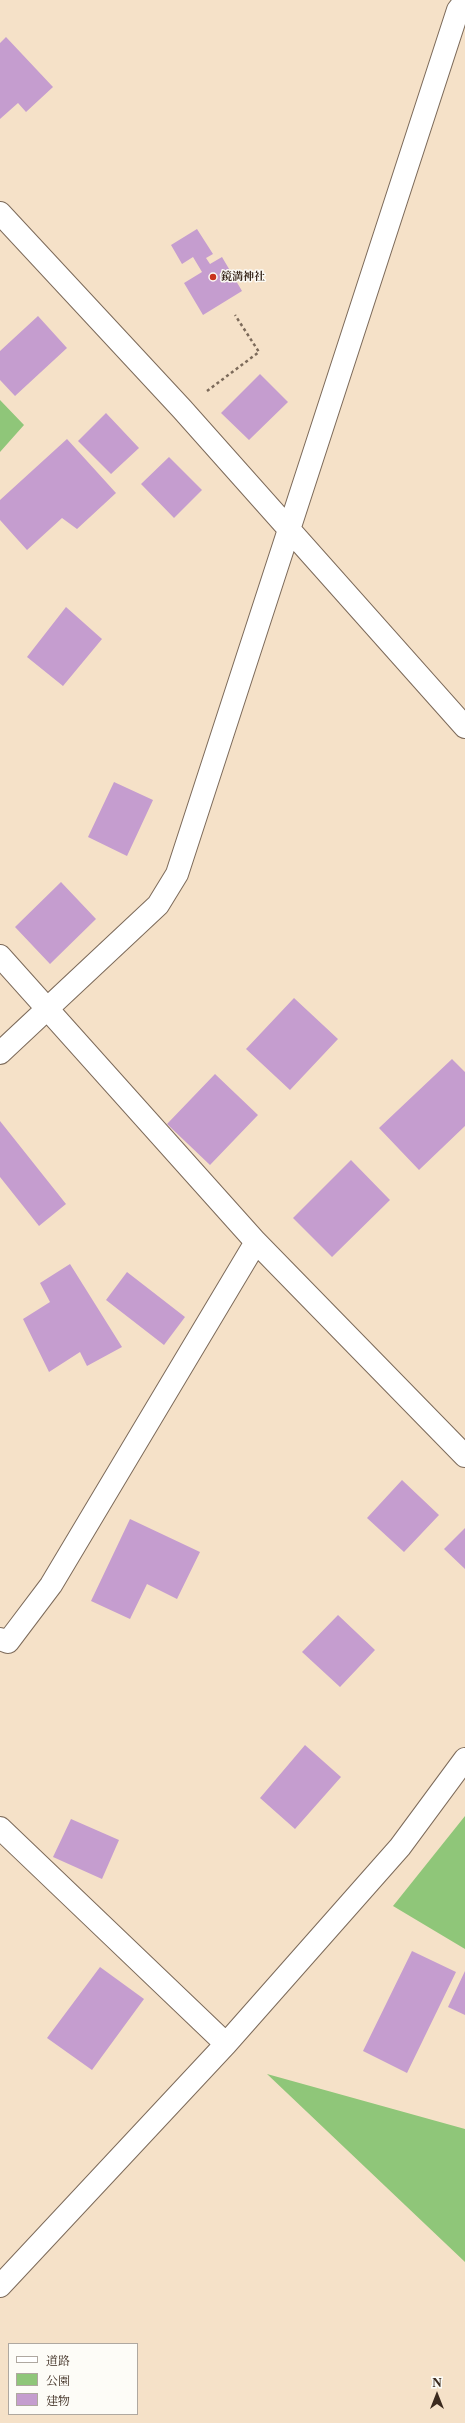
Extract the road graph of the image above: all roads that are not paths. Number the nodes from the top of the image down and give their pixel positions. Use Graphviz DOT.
graph roads {
  1 [pos="465,1"];
  2 [pos="0,213"];
  3 [pos="288,529"];
  4 [pos="465,727"];
  5 [pos="0,956"];
  6 [pos="48,1010"];
  7 [pos="0,1053"];
  8 [pos="256,1242"];
  9 [pos="465,1456"];
  10 [pos="3,1646"];
  11 [pos="465,1759"];
  12 [pos="0,1828"];
  13 [pos="226,2044"];
  14 [pos="0,2286"];
  1 -- 3 [label="street"];
  2 -- 3 [label="street"];
  3 -- 4 [label="street"];
  3 -- 6 [label="street"];
  5 -- 6 [label="street"];
  6 -- 7 [label="street"];
  6 -- 8 [label="street"];
  8 -- 9 [label="street"];
  8 -- 10 [label="street"];
  11 -- 13 [label="street"];
  12 -- 13 [label="street"];
  13 -- 14 [label="street"];
}
